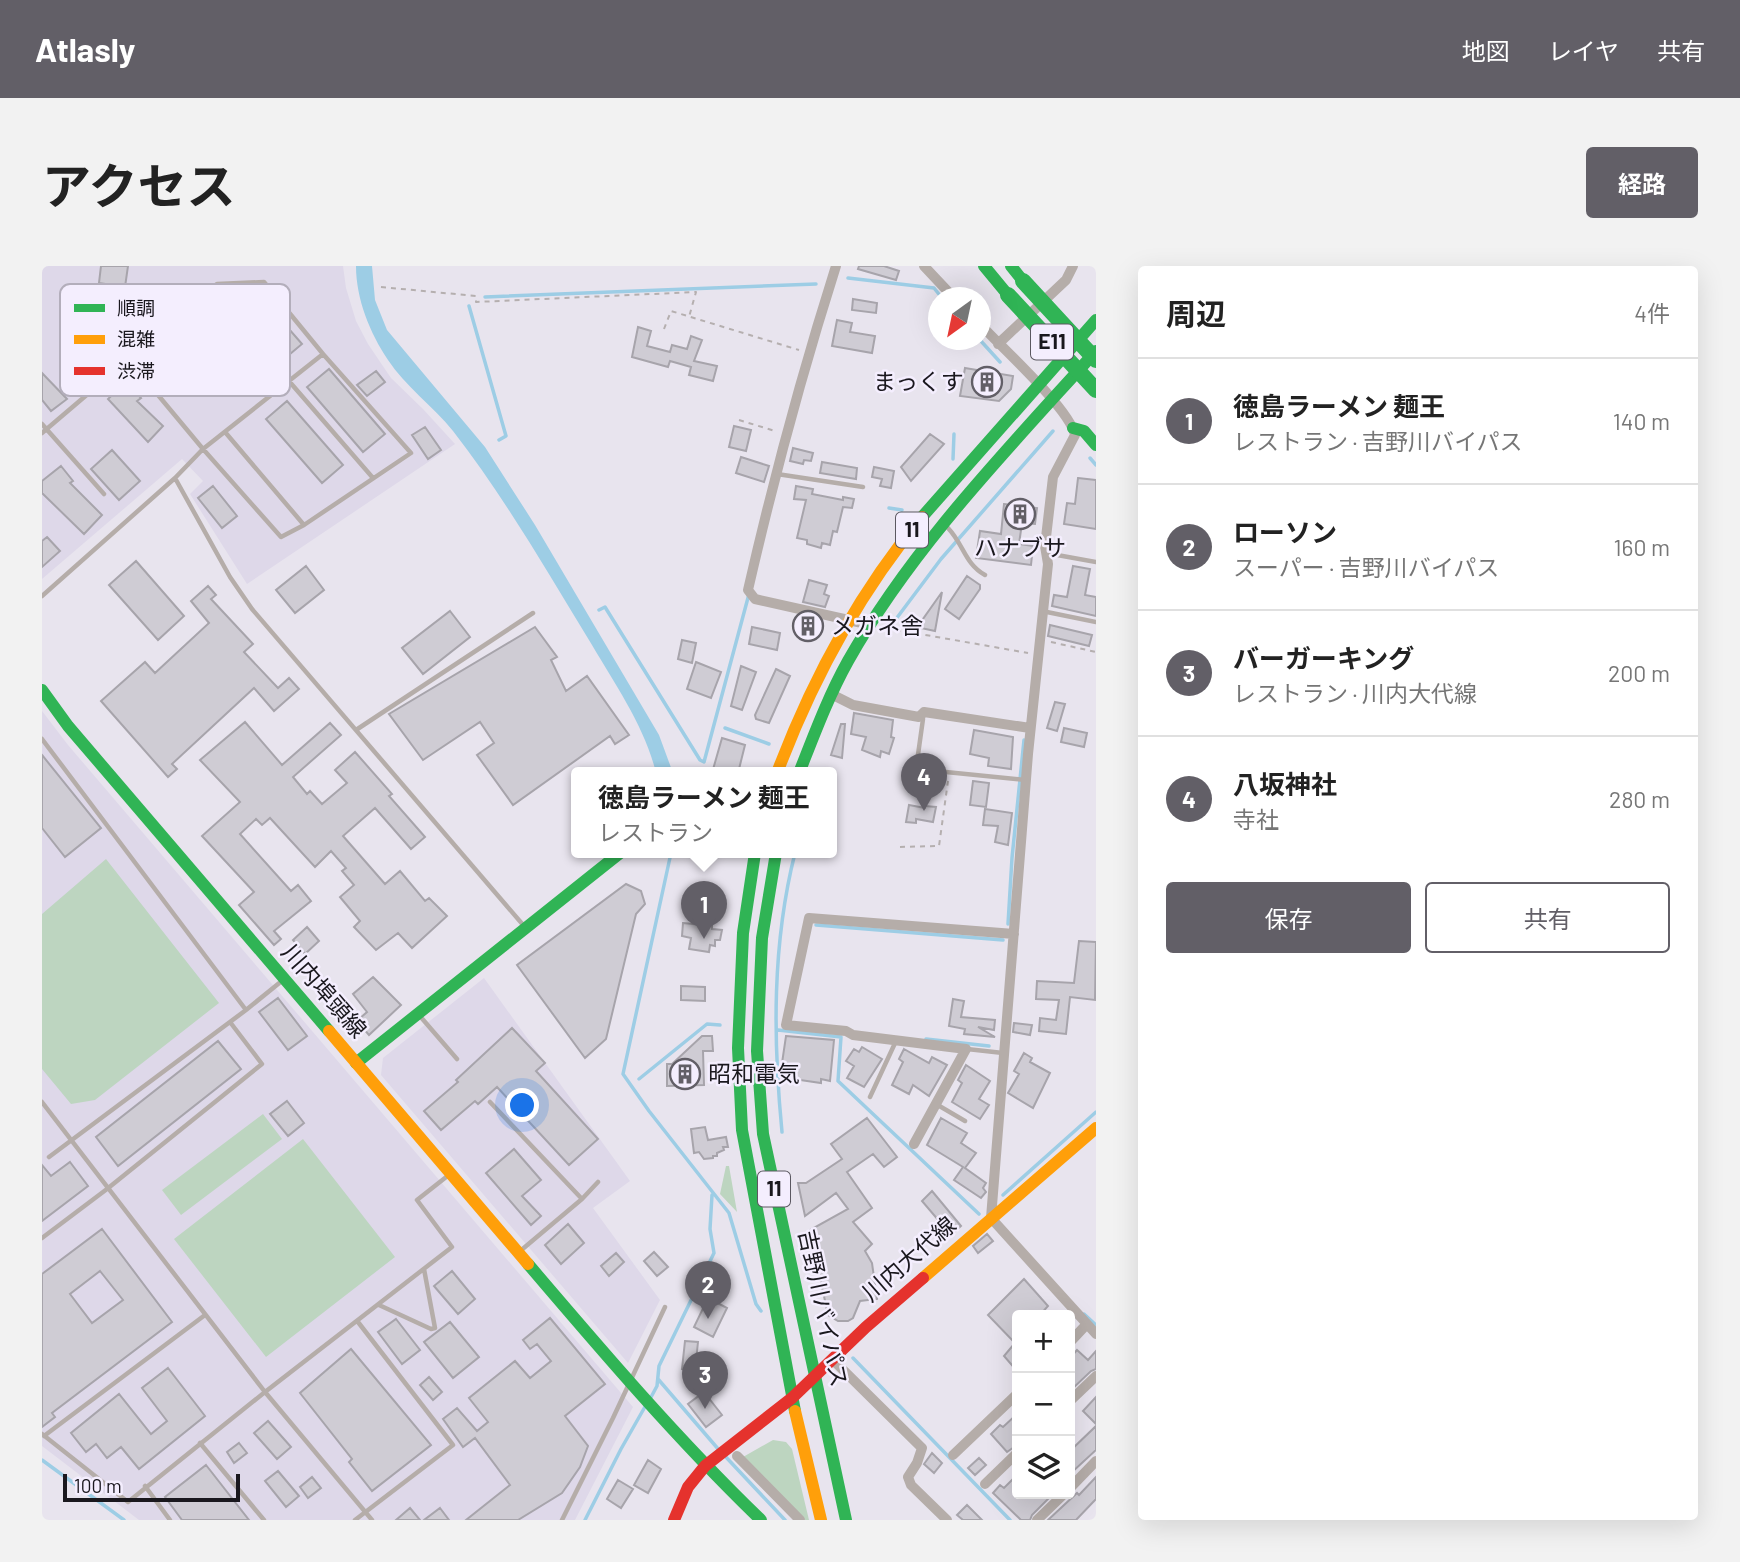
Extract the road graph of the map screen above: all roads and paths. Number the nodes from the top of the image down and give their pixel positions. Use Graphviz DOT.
graph roads {
  1 [pos="836,266"];
  2 [pos="924,266"];
  3 [pos="984,266"];
  4 [pos="1011,266"];
  5 [pos="1069,269"];
  6 [pos="217,284"];
  7 [pos="266,284"];
  8 [pos="381,287"];
  9 [pos="944,287"];
  10 [pos="290,314"];
  11 [pos="689,317"];
  12 [pos="1096,320"];
  13 [pos="664,330"];
  14 [pos="991,336"];
  15 [pos="998,344"];
  16 [pos="1096,351"];
  17 [pos="808,353"];
  18 [pos="323,354"];
  19 [pos="1096,360"];
  20 [pos="290,380"];
  21 [pos="290,382"];
  22 [pos="1039,385"];
  23 [pos="1096,390"];
  24 [pos="85,396"];
  25 [pos="159,396"];
  26 [pos="270,396"];
  27 [pos="1053,400"];
  28 [pos="739,421"];
  29 [pos="42,424"];
  30 [pos="1073,428"];
  31 [pos="44,431"];
  32 [pos="225,431"];
  33 [pos="787,434"];
  34 [pos="1096,445"];
  35 [pos="203,449"];
  36 [pos="776,473"];
  37 [pos="175,478"];
  38 [pos="373,478"];
  39 [pos="863,487"];
  40 [pos="104,494"];
  41 [pos="304,525"];
  42 [pos="945,525"];
  43 [pos="1046,553"];
  44 [pos="1096,562"];
  45 [pos="985,575"];
  46 [pos="42,596"];
  47 [pos="1042,611"];
  48 [pos="533,612"];
  49 [pos="848,621"];
  50 [pos="1096,622"];
  51 [pos="871,625"];
  52 [pos="1039,640"];
  53 [pos="1096,652"];
  54 [pos="1038,655"];
  55 [pos="42,690"];
  56 [pos="831,694"];
  57 [pos="919,718"];
  58 [pos="1030,728"];
  59 [pos="356,730"];
  60 [pos="42,739"];
  61 [pos="779,767"];
  62 [pos="801,767"];
  63 [pos="949,772"];
  64 [pos="1026,780"];
  65 [pos="901,847"];
  66 [pos="614,858"];
  67 [pos="754,858"];
  68 [pos="775,858"];
  69 [pos="525,927"];
  70 [pos="1014,934"];
  71 [pos="283,979"];
  72 [pos="246,1010"];
  73 [pos="418,1014"];
  74 [pos="229,1022"];
  75 [pos="896,1041"];
  76 [pos="966,1049"];
  77 [pos="1004,1054"];
  78 [pos="457,1059"];
  79 [pos="356,1063"];
  80 [pos="870,1097"];
  81 [pos="42,1102"];
  82 [pos="490,1102"];
  83 [pos="936,1104"];
  84 [pos="964,1121"];
  85 [pos="1094,1133"];
  86 [pos="71,1141"];
  87 [pos="914,1144"];
  88 [pos="49,1157"];
  89 [pos="450,1174"];
  90 [pos="598,1182"];
  91 [pos="107,1189"];
  92 [pos="582,1199"];
  93 [pos="991,1218"];
  94 [pos="42,1238"];
  95 [pos="518,1253"];
  96 [pos="424,1269"];
  97 [pos="379,1305"];
  98 [pos="665,1307"];
  99 [pos="205,1315"];
  100 [pos="358,1322"];
  101 [pos="1086,1325"];
  102 [pos="1096,1334"];
  103 [pos="1075,1337"];
  104 [pos="832,1359"];
  105 [pos="814,1376"];
  106 [pos="1096,1376"];
  107 [pos="634,1387"];
  108 [pos="265,1392"];
  109 [pos="1075,1396"];
  110 [pos="792,1398"];
  111 [pos="1012,1399"];
  112 [pos="43,1435"];
  113 [pos="200,1443"];
  114 [pos="728,1453"];
  115 [pos="953,1455"];
  116 [pos="1012,1457"];
  117 [pos="1096,1461"];
  118 [pos="705,1466"];
  119 [pos="1075,1483"];
  120 [pos="985,1484"];
  121 [pos="145,1486"];
  122 [pos="1059,1499"];
  123 [pos="365,1512"];
  124 [pos="939,1517"];
  125 [pos="170,1520"];
  126 [pos="264,1520"];
  127 [pos="355,1520"];
  128 [pos="372,1520"];
  129 [pos="562,1520"];
  130 [pos="674,1520"];
  131 [pos="761,1520"];
  132 [pos="800,1520"];
  133 [pos="821,1520"];
  134 [pos="846,1520"];
  135 [pos="1037,1520"];
  1 -- 17 [label="street"];
  2 -- 9 [label="street"];
  3 -- 23 [label="main road, E11, bridge"];
  4 -- 19 [label="main road, E11, bridge"];
  5 -- 15 [label="street"];
  6 -- 7 [label="lane"];
  8 -- 11 [label="path"];
  10 -- 18 [label="lane"];
  11 -- 13 [label="path"];
  11 -- 17 [label="path"];
  12 -- 22 [label="main road, 11"];
  14 -- 15 [label="street"];
  15 -- 22 [label="street"];
  16 -- 27 [label="main road, 11"];
  17 -- 33 [label="street"];
  18 -- 20 [label="lane"];
  18 -- 38 [label="lane"];
  21 -- 38 [label="lane"];
  22 -- 27 [label="street"];
  22 -- 49 [label="main road, 11"];
  24 -- 31 [label="lane"];
  25 -- 35 [label="lane"];
  26 -- 32 [label="lane"];
  27 -- 30 [label="street"];
  27 -- 42 [label="main road, 11"];
  28 -- 33 [label="path"];
  29 -- 31 [label="lane"];
  30 -- 34 [label="main road"];
  30 -- 43 [label="street"];
  31 -- 40 [label="lane"];
  32 -- 35 [label="lane"];
  32 -- 41 [label="lane"];
  33 -- 36 [label="street"];
  35 -- 37 [label="lane"];
  35 -- 41 [label="lane"];
  36 -- 39 [label="lane"];
  36 -- 49 [label="street"];
  37 -- 46 [label="lane"];
  37 -- 59 [label="lane"];
  38 -- 41 [label="lane"];
  42 -- 45 [label="lane"];
  42 -- 51 [label="main road, 11"];
  43 -- 44 [label="lane"];
  43 -- 47 [label="street"];
  47 -- 50 [label="lane"];
  47 -- 52 [label="street"];
  48 -- 59 [label="lane"];
  49 -- 51 [label="street"];
  49 -- 61 [label="main road, 11"];
  51 -- 54 [label="path"];
  51 -- 56 [label="main road, 11"];
  52 -- 53 [label="path"];
  52 -- 54 [label="street"];
  54 -- 58 [label="street"];
  55 -- 71 [label="main road, 川内埠頭線"];
  56 -- 57 [label="street"];
  56 -- 62 [label="main road, 11"];
  57 -- 58 [label="street"];
  57 -- 63 [label="lane"];
  58 -- 64 [label="street"];
  59 -- 69 [label="lane"];
  60 -- 72 [label="lane"];
  63 -- 64 [label="lane"];
  63 -- 65 [label="path"];
  64 -- 70 [label="street"];
  66 -- 69 [label="main road, 川内埠頭線"];
  67 -- 110 [label="main road, 吉野川バイパス / 11"];
  68 -- 105 [label="main road, 吉野川バイパス / 11"];
  69 -- 73 [label="main road, 川内埠頭線"];
  70 -- 75 [label="street"];
  70 -- 77 [label="street"];
  71 -- 72 [label="lane"];
  71 -- 79 [label="main road, 川内埠頭線"];
  72 -- 74 [label="lane"];
  73 -- 78 [label="lane"];
  73 -- 79 [label="main road, 川内埠頭線"];
  74 -- 86 [label="lane"];
  74 -- 91 [label="lane"];
  75 -- 76 [label="street"];
  75 -- 80 [label="lane"];
  76 -- 77 [label="lane"];
  76 -- 83 [label="street"];
  77 -- 93 [label="street"];
  79 -- 89 [label="main road"];
  81 -- 86 [label="lane"];
  82 -- 92 [label="lane"];
  83 -- 84 [label="lane"];
  83 -- 87 [label="street"];
  85 -- 93 [label="main road, 川内大代線"];
  86 -- 88 [label="lane"];
  86 -- 91 [label="lane"];
  89 -- 95 [label="main road"];
  89 -- 96 [label="lane"];
  90 -- 92 [label="lane"];
  91 -- 94 [label="lane"];
  91 -- 99 [label="lane"];
  92 -- 95 [label="lane"];
  93 -- 101 [label="street"];
  93 -- 104 [label="main road, 川内大代線"];
  95 -- 107 [label="main road"];
  96 -- 97 [label="lane"];
  96 -- 97 [label="lane"];
  97 -- 100 [label="lane"];
  98 -- 107 [label="lane"];
  99 -- 108 [label="lane"];
  99 -- 112 [label="lane"];
  100 -- 108 [label="lane"];
  100 -- 123 [label="lane"];
  101 -- 102 [label="street"];
  101 -- 103 [label="street"];
  104 -- 105 [label="main road, 川内大代線"];
  104 -- 124 [label="street"];
  105 -- 110 [label="main road, 川内大代線"];
  105 -- 134 [label="main road, 吉野川バイパス / 11"];
  106 -- 109 [label="street"];
  107 -- 118 [label="main road"];
  107 -- 129 [label="lane"];
  108 -- 113 [label="lane"];
  108 -- 123 [label="lane"];
  110 -- 114 [label="main road, 川内大代線"];
  110 -- 133 [label="main road, 吉野川バイパス / 11"];
  111 -- 115 [label="street"];
  112 -- 121 [label="lane"];
  113 -- 121 [label="lane"];
  113 -- 126 [label="lane"];
  114 -- 118 [label="main road, 川内大代線"];
  114 -- 132 [label="street"];
  116 -- 120 [label="street"];
  117 -- 119 [label="street"];
  118 -- 130 [label="main road, 川内大代線"];
  118 -- 131 [label="main road"];
  121 -- 125 [label="lane"];
  122 -- 135 [label="street"];
  123 -- 127 [label="lane"];
  123 -- 128 [label="lane"];
}
